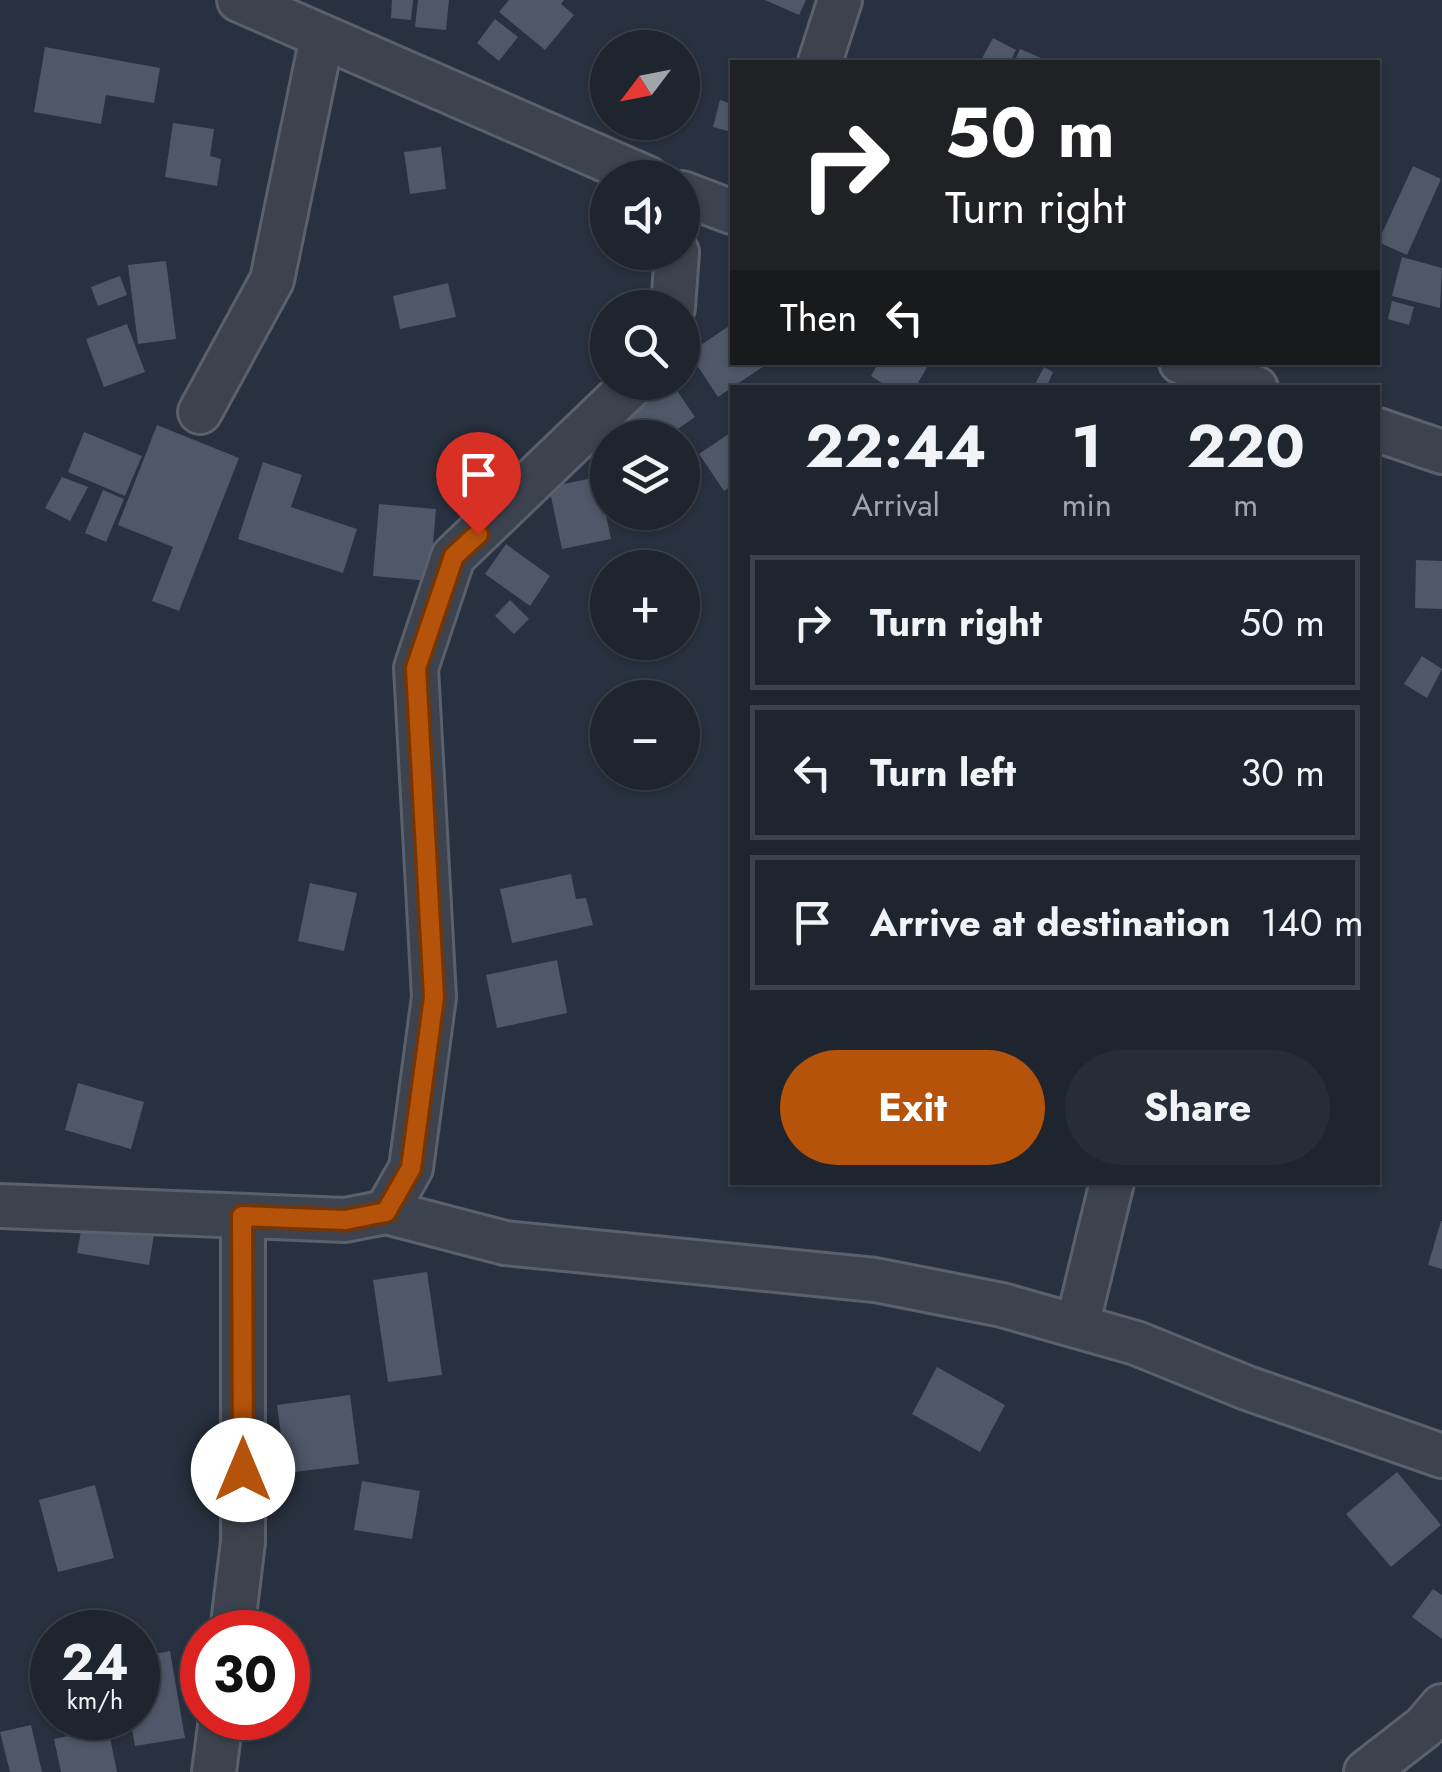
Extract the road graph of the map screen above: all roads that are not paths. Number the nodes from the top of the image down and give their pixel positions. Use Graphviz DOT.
graph roads {
  1 [pos="840,0"];
  2 [pos="253,2"];
  3 [pos="322,37"];
  4 [pos="821,60"];
  5 [pos="606,160"];
  6 [pos="700,199"];
  7 [pos="730,211"];
  8 [pos="1190,365"];
  9 [pos="1247,385"];
  10 [pos="616,400"];
  11 [pos="200,412"];
  12 [pos="1380,431"];
  13 [pos="1442,452"];
  14 [pos="1111,1185"];
  15 [pos="0,1206"];
  16 [pos="386,1212"];
  17 [pos="242,1216"];
  18 [pos="1077,1326"];
  19 [pos="1442,1456"];
  20 [pos="235,1610"];
  21 [pos="1442,1706"];
  22 [pos="218,1740"];
  23 [pos="214,1772"];
  24 [pos="1366,1772"];
  1 -- 4 [label="street"];
  2 -- 3 [label="street"];
  3 -- 5 [label="street"];
  3 -- 11 [label="street"];
  6 -- 7 [label="street"];
  8 -- 9 [label="street"];
  10 -- 16 [label="street"];
  12 -- 13 [label="street"];
  14 -- 18 [label="street"];
  15 -- 17 [label="street"];
  16 -- 17 [label="street"];
  16 -- 18 [label="street"];
  17 -- 20 [label="street"];
  18 -- 19 [label="street"];
  21 -- 24 [label="street"];
  22 -- 23 [label="street"];
}
